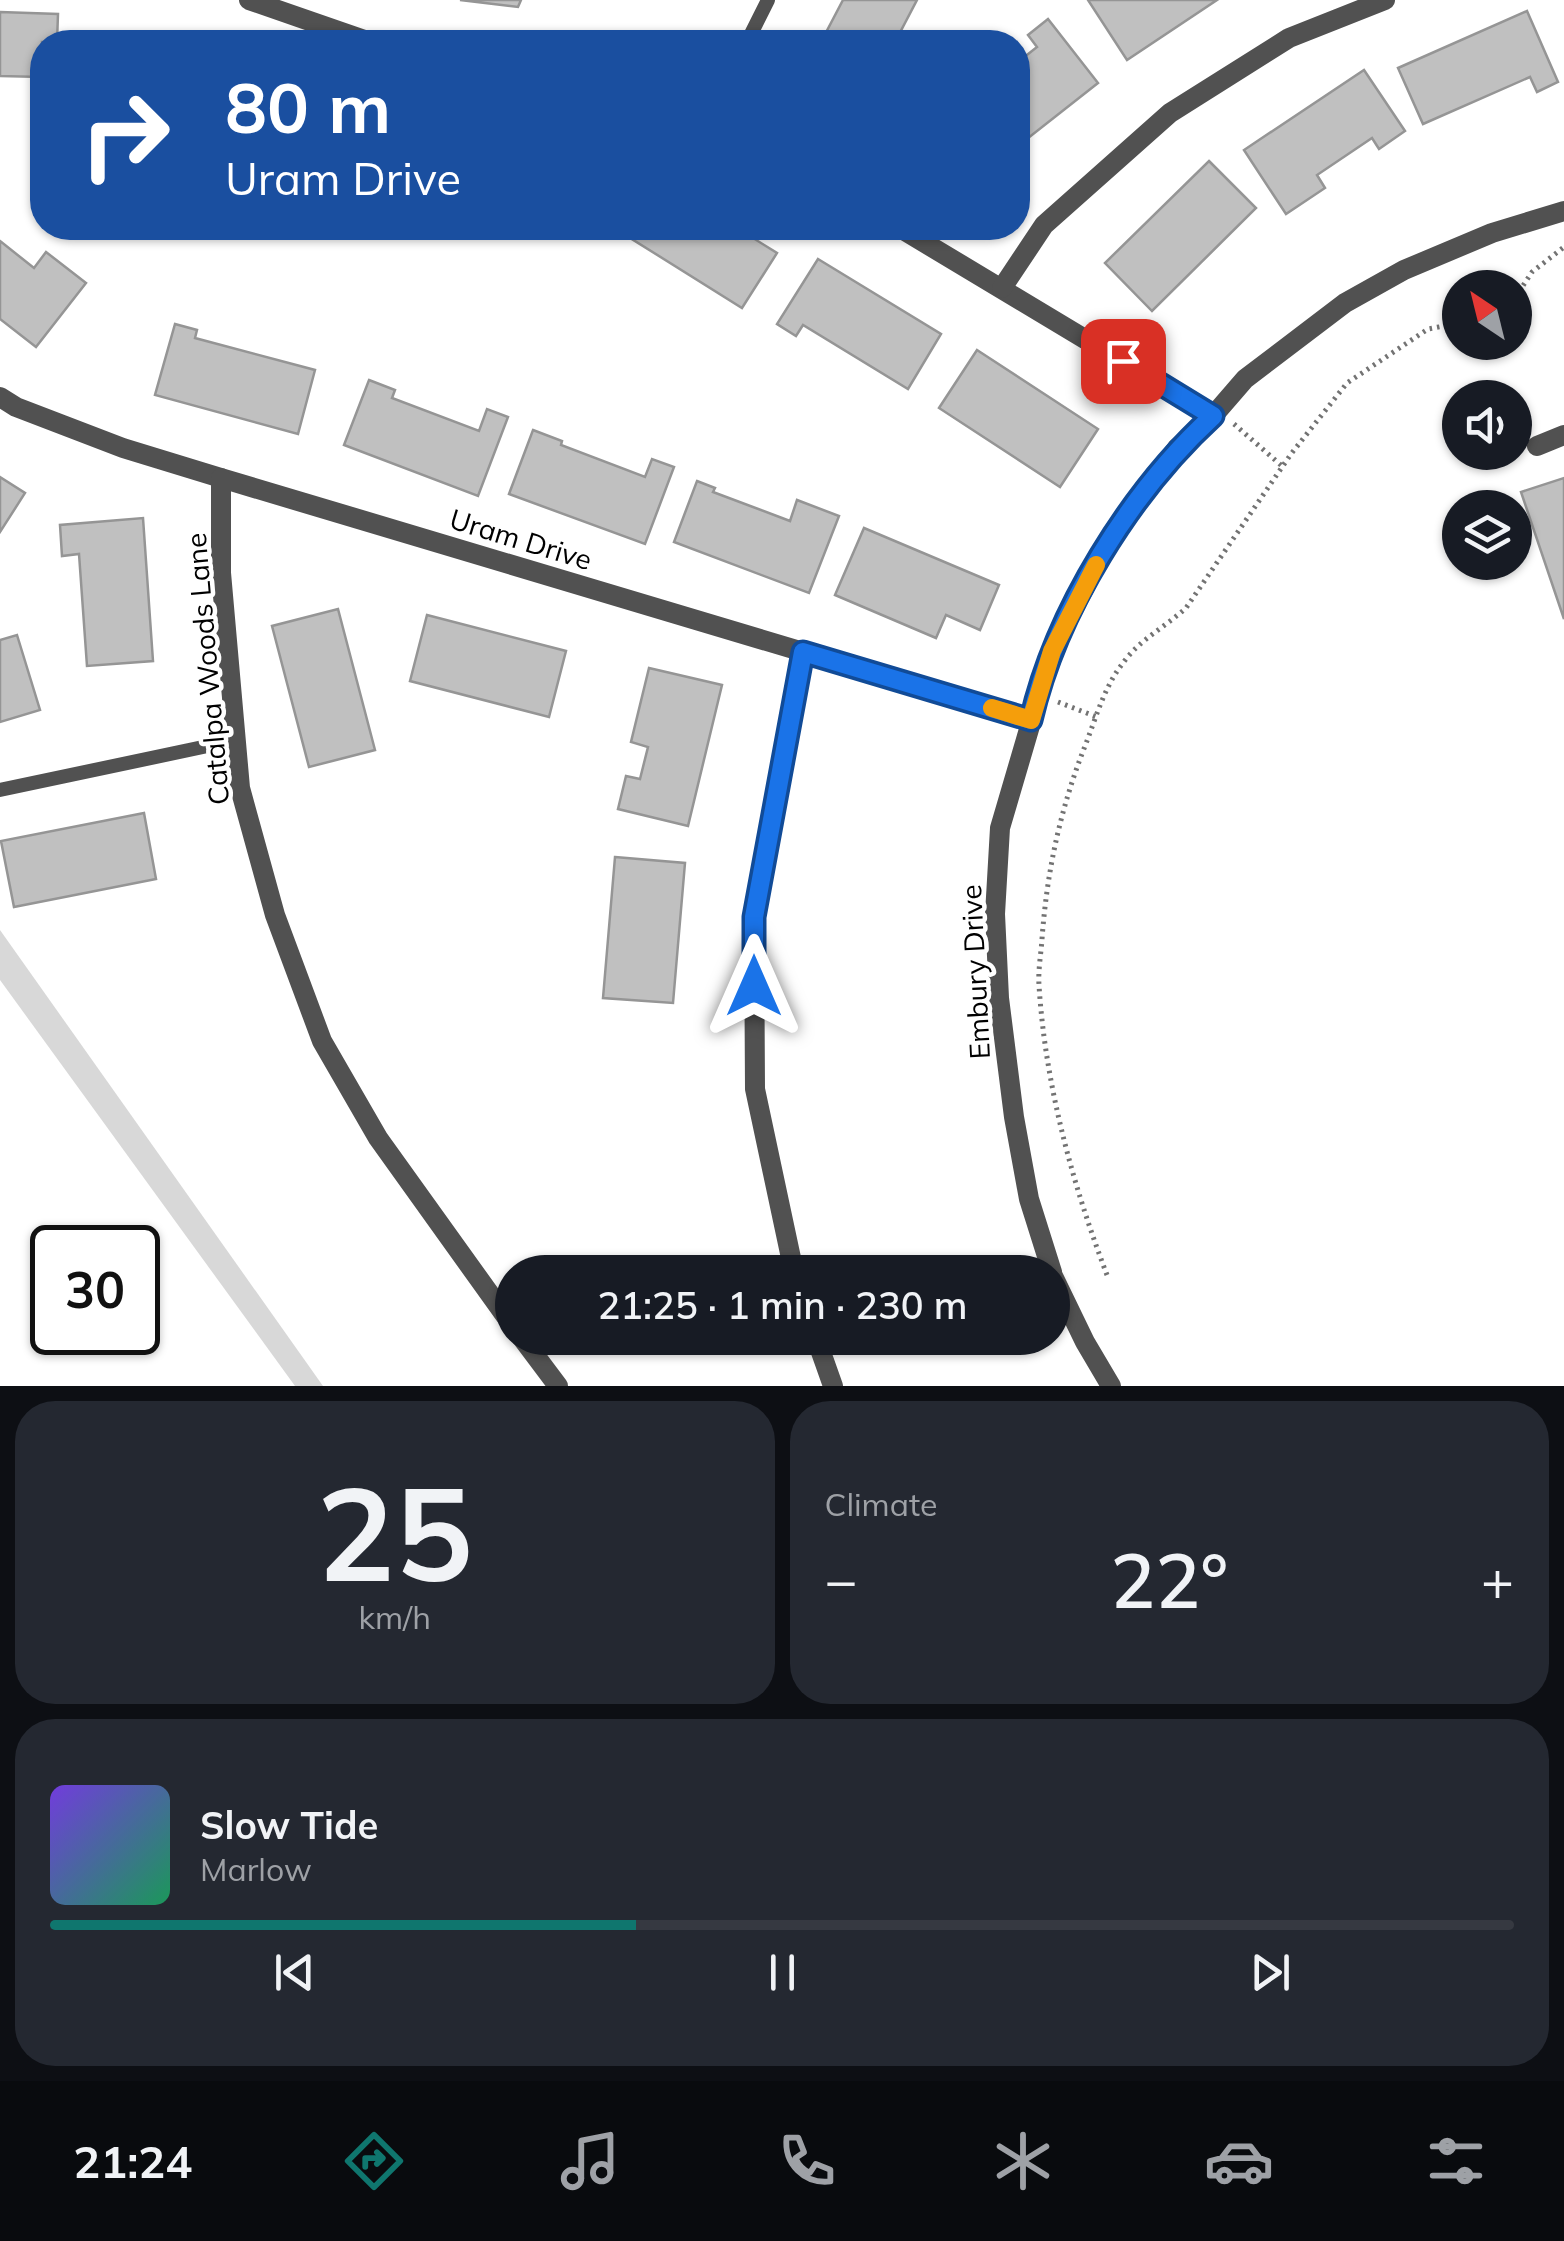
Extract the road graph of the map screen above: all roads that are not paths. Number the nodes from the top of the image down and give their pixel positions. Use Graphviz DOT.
graph roads {
  1 [pos="249,0"];
  2 [pos="768,0"];
  3 [pos="1385,0"];
  4 [pos="335,30"];
  5 [pos="753,30"];
  6 [pos="1564,210"];
  7 [pos="920,240"];
  8 [pos="1002,288"];
  9 [pos="0,397"];
  10 [pos="1213,416"];
  11 [pos="1564,435"];
  12 [pos="1537,446"];
  13 [pos="220,478"];
  14 [pos="803,652"];
  15 [pos="1031,720"];
  16 [pos="236,740"];
  17 [pos="0,790"];
  18 [pos="790,1255"];
  19 [pos="1046,1255"];
  20 [pos="495,1301"];
  21 [pos="1070,1311"];
  22 [pos="535,1355"];
  23 [pos="822,1355"];
  24 [pos="558,1386"];
  25 [pos="833,1386"];
  26 [pos="1111,1386"];
  1 -- 4 [label="street"];
  2 -- 5 [label="lane"];
  3 -- 8 [label="street"];
  6 -- 10 [label="street, Embury Drive"];
  7 -- 8 [label="street"];
  8 -- 10 [label="street"];
  9 -- 13 [label="street, Uram Drive"];
  10 -- 15 [label="street, Embury Drive"];
  11 -- 12 [label="street"];
  13 -- 14 [label="street, Uram Drive"];
  13 -- 16 [label="street, Catalpa Woods Lane"];
  14 -- 15 [label="street, Uram Drive"];
  14 -- 18 [label="street"];
  15 -- 19 [label="street, Embury Drive"];
  16 -- 17 [label="lane"];
  16 -- 20 [label="street, Catalpa Woods Lane"];
  21 -- 26 [label="street, Embury Drive"];
  22 -- 24 [label="street"];
  23 -- 25 [label="street"];
}
